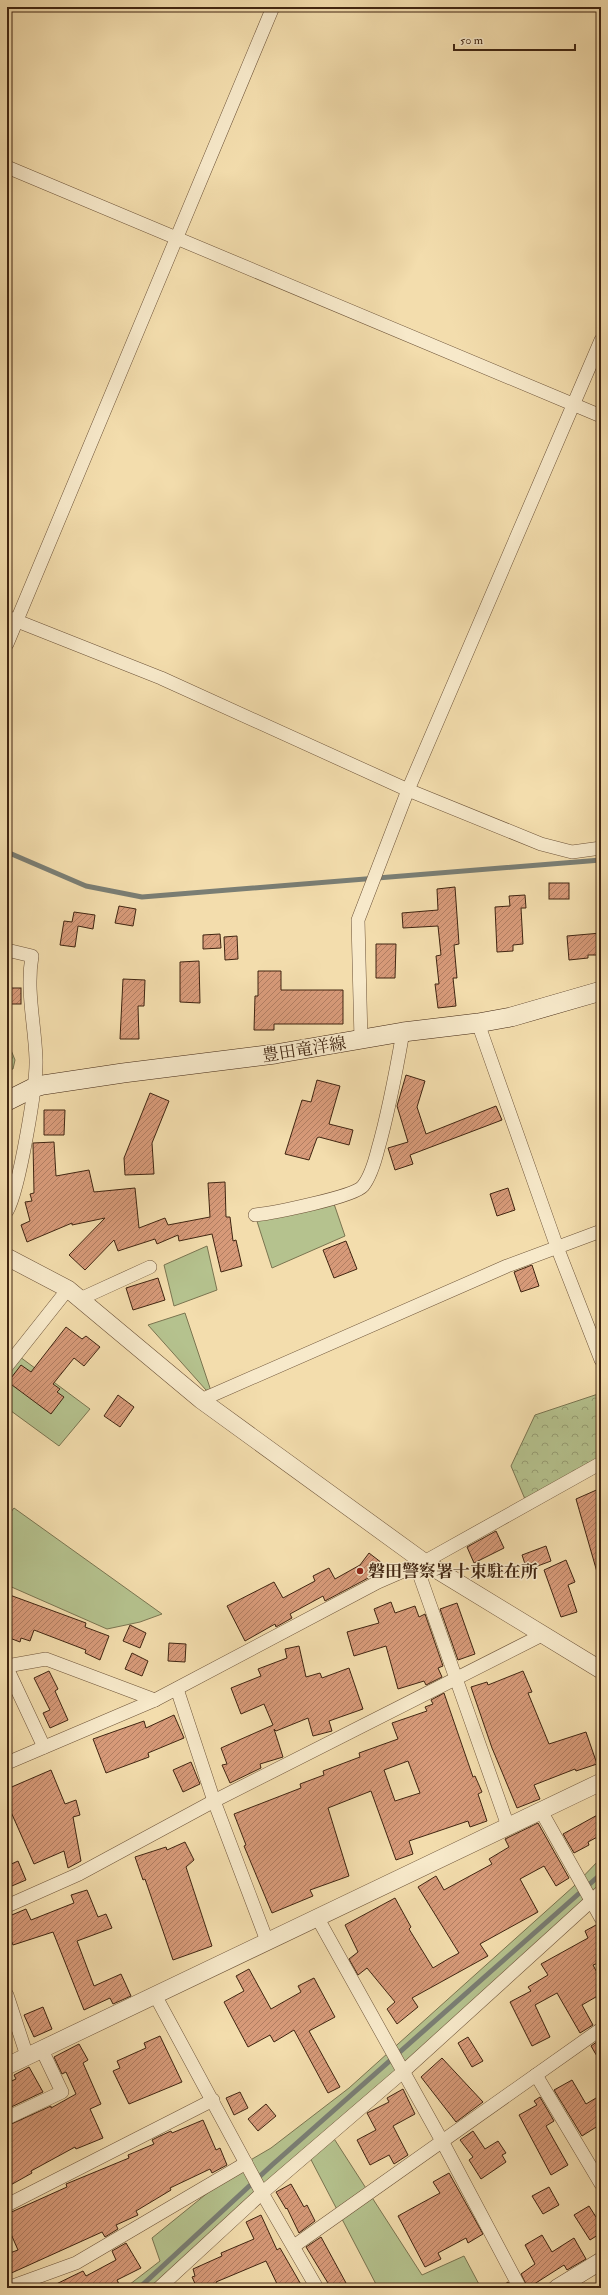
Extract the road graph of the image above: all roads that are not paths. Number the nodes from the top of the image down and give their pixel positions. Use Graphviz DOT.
graph roads {
  1 [pos="273,7"];
  2 [pos="7,167"];
  3 [pos="177,238"];
  4 [pos="601,340"];
  5 [pos="574,404"];
  6 [pos="601,416"];
  7 [pos="12,619"];
  8 [pos="7,644"];
  9 [pos="408,790"];
  10 [pos="601,848"];
  11 [pos="7,950"];
  12 [pos="601,991"];
  13 [pos="478,1023"];
  14 [pos="403,1032"];
  15 [pos="361,1040"];
  16 [pos="33,1088"];
  17 [pos="7,1101"];
  18 [pos="7,1211"];
  19 [pos="255,1215"];
  20 [pos="601,1231"];
  21 [pos="557,1247"];
  22 [pos="7,1257"];
  23 [pos="150,1267"];
  24 [pos="74,1294"];
  25 [pos="601,1360"];
  26 [pos="7,1366"];
  27 [pos="201,1400"];
  28 [pos="601,1463"];
  29 [pos="420,1564"];
  30 [pos="542,1635"];
  31 [pos="7,1667"];
  32 [pos="601,1670"];
  33 [pos="457,1678"];
  34 [pos="177,1689"];
  35 [pos="155,1700"];
  36 [pos="44,1747"];
  37 [pos="7,1762"];
  38 [pos="601,1782"];
  39 [pos="214,1802"];
  40 [pos="541,1811"];
  41 [pos="508,1826"];
  42 [pos="596,1896"];
  43 [pos="7,1906"];
  44 [pos="318,1917"];
  45 [pos="601,1918"];
  46 [pos="267,1941"];
  47 [pos="7,1995"];
  48 [pos="155,1996"];
  49 [pos="601,2029"];
  50 [pos="35,2053"];
  51 [pos="7,2066"];
  52 [pos="404,2071"];
  53 [pos="536,2075"];
  54 [pos="213,2100"];
  55 [pos="7,2118"];
  56 [pos="442,2141"];
  57 [pos="246,2163"];
  58 [pos="601,2184"];
  59 [pos="262,2193"];
  60 [pos="7,2204"];
  61 [pos="294,2246"];
  62 [pos="601,2261"];
  63 [pos="7,2288"];
  64 [pos="159,2288"];
  65 [pos="317,2288"];
  66 [pos="520,2288"];
  67 [pos="557,2288"];
  1 -- 3 [label="street"];
  2 -- 3 [label="street"];
  3 -- 5 [label="street"];
  3 -- 7 [label="street"];
  4 -- 5 [label="street"];
  5 -- 6 [label="street"];
  5 -- 9 [label="street"];
  7 -- 8 [label="street"];
  7 -- 9 [label="street"];
  9 -- 10 [label="street"];
  9 -- 15 [label="street"];
  11 -- 16 [label="street"];
  12 -- 13 [label="main road, 豊田竜洋線"];
  13 -- 14 [label="main road, 豊田竜洋線"];
  13 -- 21 [label="street"];
  14 -- 15 [label="main road, 豊田竜洋線"];
  14 -- 19 [label="street"];
  15 -- 16 [label="main road, 豊田竜洋線"];
  16 -- 17 [label="main road, 豊田竜洋線"];
  16 -- 18 [label="street"];
  20 -- 21 [label="street"];
  21 -- 25 [label="street"];
  21 -- 27 [label="street"];
  22 -- 24 [label="street"];
  23 -- 24 [label="street"];
  24 -- 26 [label="street"];
  24 -- 27 [label="street"];
  27 -- 29 [label="street"];
  28 -- 29 [label="street"];
  29 -- 30 [label="street"];
  29 -- 33 [label="street"];
  29 -- 34 [label="street"];
  30 -- 32 [label="street"];
  30 -- 33 [label="street"];
  31 -- 35 [label="street"];
  31 -- 36 [label="street"];
  33 -- 39 [label="street"];
  33 -- 41 [label="street"];
  34 -- 35 [label="street"];
  34 -- 39 [label="street"];
  35 -- 36 [label="street"];
  36 -- 37 [label="street"];
  38 -- 40 [label="street"];
  39 -- 43 [label="street"];
  39 -- 46 [label="street"];
  40 -- 41 [label="street"];
  40 -- 42 [label="street"];
  41 -- 44 [label="street"];
  42 -- 45 [label="street"];
  42 -- 52 [label="street"];
  44 -- 46 [label="street"];
  44 -- 52 [label="street"];
  46 -- 48 [label="street"];
  47 -- 50 [label="street"];
  48 -- 50 [label="street"];
  48 -- 54 [label="street"];
  49 -- 53 [label="street"];
  50 -- 51 [label="street"];
  50 -- 55 [label="street"];
  52 -- 56 [label="street"];
  52 -- 59 [label="street"];
  53 -- 56 [label="street"];
  53 -- 58 [label="street"];
  54 -- 57 [label="street"];
  54 -- 60 [label="street"];
  56 -- 61 [label="street"];
  56 -- 66 [label="street"];
  57 -- 59 [label="street"];
  57 -- 63 [label="street"];
  59 -- 61 [label="street"];
  59 -- 64 [label="street"];
  61 -- 65 [label="street"];
  62 -- 67 [label="street"];
}
